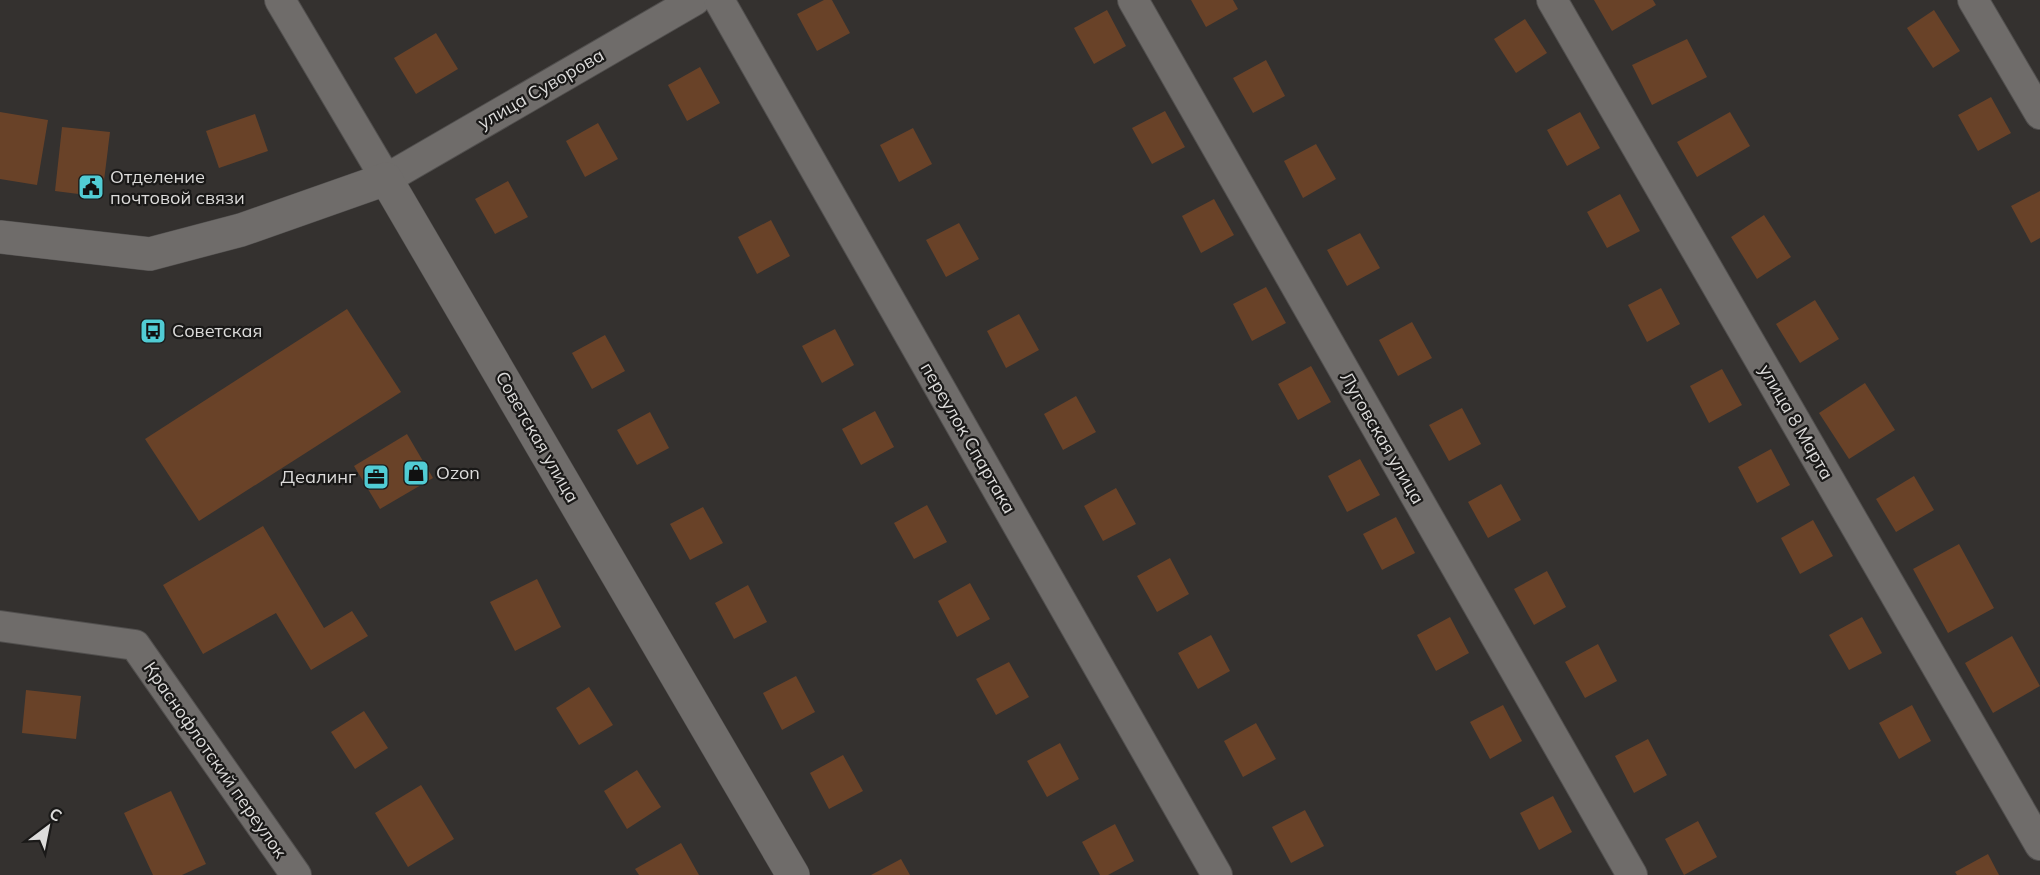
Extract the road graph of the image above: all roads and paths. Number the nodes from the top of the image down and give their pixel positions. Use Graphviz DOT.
graph roads {
  1 [pos="280,0"];
  2 [pos="695,0"];
  3 [pos="719,0"];
  4 [pos="1133,0"];
  5 [pos="1552,0"];
  6 [pos="1973,0"];
  7 [pos="2040,114"];
  8 [pos="386,178"];
  9 [pos="0,237"];
  10 [pos="0,626"];
  11 [pos="2040,845"];
  12 [pos="296,875"];
  13 [pos="793,875"];
  14 [pos="1216,875"];
  15 [pos="1632,875"];
  1 -- 8 [label="street, Советская улица"];
  2 -- 8 [label="street, улица Суворова"];
  3 -- 14 [label="street, переулок Спартака"];
  4 -- 15 [label="street, Луговская улица"];
  5 -- 11 [label="street, улица 8 Марта"];
  6 -- 7 [label="street"];
  8 -- 9 [label="street"];
  8 -- 13 [label="street, Советская улица"];
  10 -- 12 [label="street, Краснофлотский переулок"];
}
